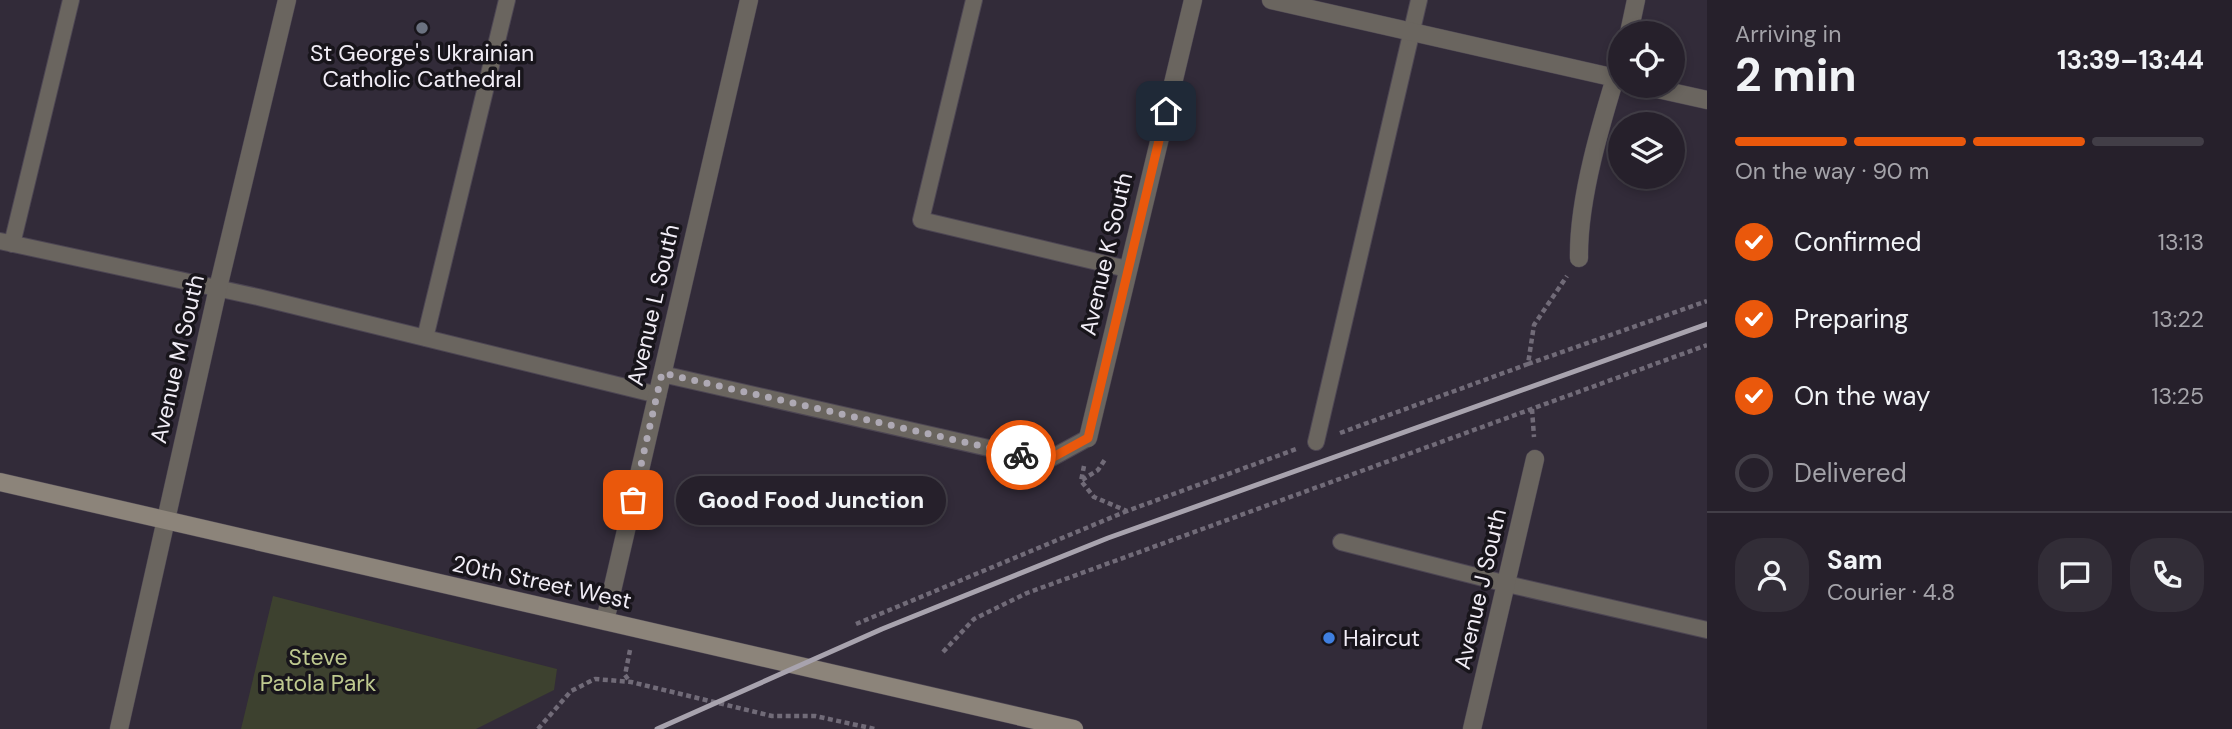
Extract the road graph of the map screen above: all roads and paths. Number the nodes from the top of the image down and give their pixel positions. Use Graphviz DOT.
graph roads {
  1 [pos="71,0"];
  2 [pos="286,0"];
  3 [pos="508,0"];
  4 [pos="749,0"];
  5 [pos="974,0"];
  6 [pos="1193,0"];
  7 [pos="1271,0"];
  8 [pos="1419,0"];
  9 [pos="1636,0"];
  10 [pos="1632,21"];
  11 [pos="1412,32"];
  12 [pos="1608,71"];
  13 [pos="1685,95"];
  14 [pos="1609,98"];
  15 [pos="1707,100"];
  16 [pos="6,242"];
  17 [pos="1579,258"];
  18 [pos="1127,269"];
  19 [pos="218,288"];
  20 [pos="1707,302"];
  21 [pos="425,338"];
  22 [pos="1707,345"];
  23 [pos="1528,364"];
  24 [pos="662,373"];
  25 [pos="658,395"];
  26 [pos="1088,438"];
  27 [pos="1316,442"];
  28 [pos="1106,458"];
  29 [pos="1535,459"];
  30 [pos="1081,481"];
  31 [pos="0,482"];
  32 [pos="1128,511"];
  33 [pos="165,520"];
  34 [pos="1340,542"];
  35 [pos="1507,584"];
  36 [pos="605,621"];
  37 [pos="856,624"];
  38 [pos="634,627"];
  39 [pos="1707,629"];
  40 [pos="943,652"];
  41 [pos="631,682"];
  42 [pos="1027,724"];
  43 [pos="119,729"];
  44 [pos="538,729"];
  45 [pos="875,729"];
  46 [pos="1074,729"];
  47 [pos="1472,729"];
  1 -- 16 [label="lane"];
  2 -- 19 [label="street, Avenue M South"];
  3 -- 21 [label="lane"];
  4 -- 24 [label="street, Avenue L South"];
  5 -- 18 [label="lane"];
  6 -- 18 [label="street, Avenue K South"];
  7 -- 11 [label="street"];
  8 -- 11 [label="lane"];
  9 -- 10 [label="street"];
  11 -- 12 [label="street"];
  11 -- 27 [label="lane"];
  13 -- 15 [label="street"];
  14 -- 17 [label="street"];
  16 -- 19 [label="lane"];
  18 -- 26 [label="street, Avenue K South"];
  19 -- 21 [label="lane"];
  19 -- 33 [label="street, Avenue M South"];
  20 -- 23 [label="path"];
  21 -- 25 [label="lane"];
  22 -- 40 [label="path"];
  24 -- 25 [label="street, Avenue L South"];
  24 -- 26 [label="lane"];
  25 -- 36 [label="street, Avenue L South"];
  28 -- 30 [label="path"];
  29 -- 35 [label="street, Avenue J South"];
  31 -- 33 [label="main road, 20th Street West"];
  32 -- 37 [label="path"];
  33 -- 36 [label="main road, 20th Street West"];
  33 -- 43 [label="street, Avenue M South"];
  34 -- 35 [label="lane"];
  35 -- 39 [label="lane"];
  35 -- 47 [label="street, Avenue J South"];
  36 -- 38 [label="main road, 20th Street West"];
  38 -- 41 [label="path"];
  38 -- 42 [label="main road, 20th Street West"];
  41 -- 44 [label="path"];
  41 -- 45 [label="path"];
  42 -- 46 [label="main road, 20th Street West"];
}
